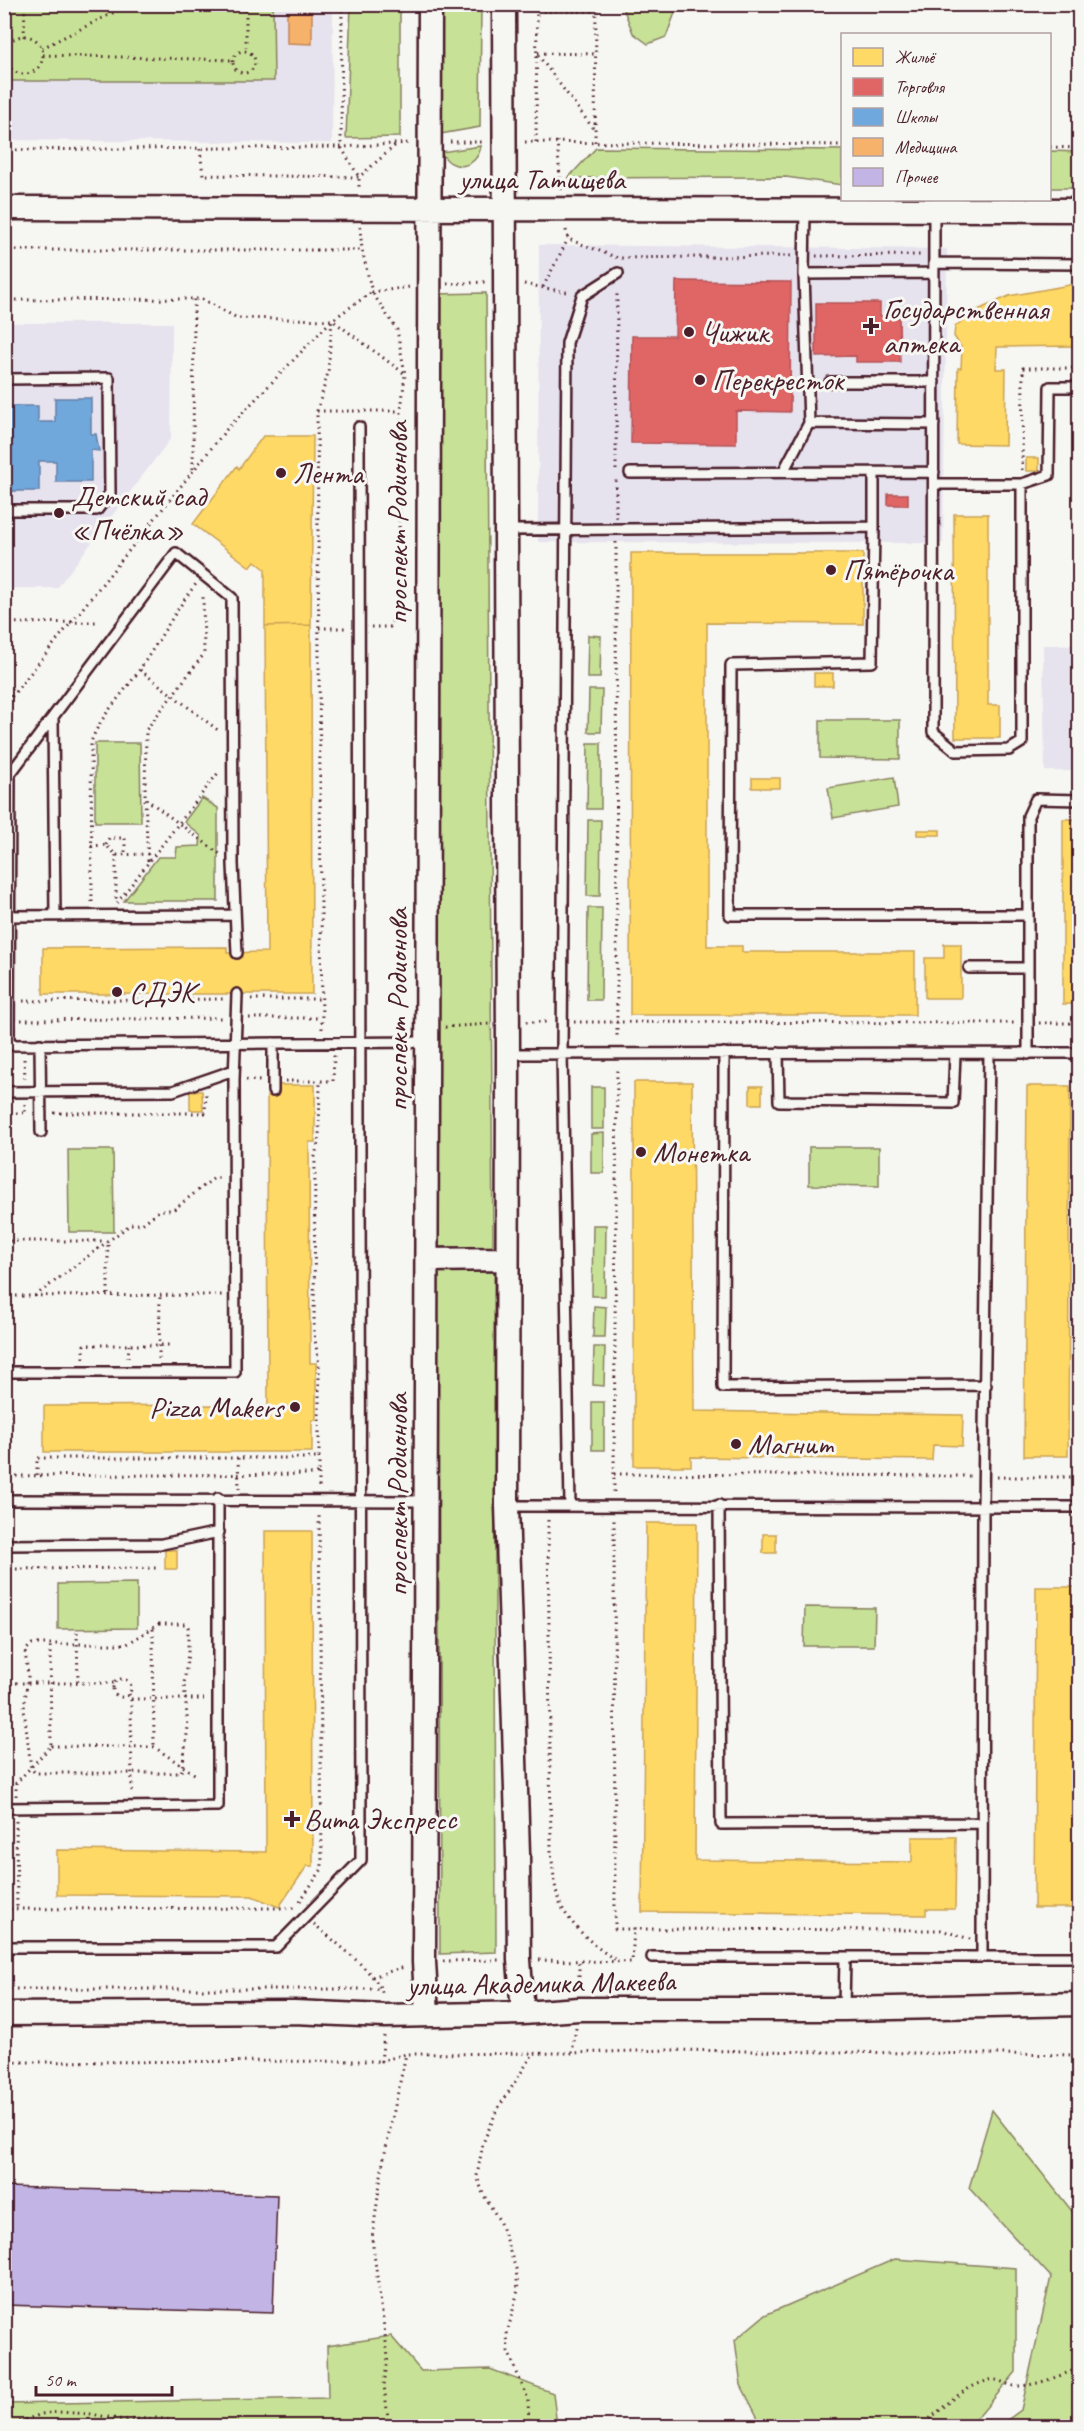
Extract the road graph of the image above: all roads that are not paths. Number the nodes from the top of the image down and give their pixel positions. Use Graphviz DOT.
graph roads {
  1 [pos="430,4"];
  2 [pos="504,4"];
  3 [pos="987,205"];
  4 [pos="4,208"];
  5 [pos="428,208"];
  6 [pos="934,209"];
  7 [pos="505,210"];
  8 [pos="805,210"];
  9 [pos="1080,210"];
  10 [pos="934,259"];
  11 [pos="1080,264"];
  12 [pos="618,273"];
  13 [pos="934,273"];
  14 [pos="804,274"];
  15 [pos="4,379"];
  16 [pos="830,381"];
  17 [pos="934,381"];
  18 [pos="1080,387"];
  19 [pos="809,423"];
  20 [pos="934,424"];
  21 [pos="359,427"];
  22 [pos="630,472"];
  23 [pos="783,472"];
  24 [pos="874,472"];
  25 [pos="934,472"];
  26 [pos="934,484"];
  27 [pos="1022,484"];
  28 [pos="4,510"];
  29 [pos="874,527"];
  30 [pos="565,529"];
  31 [pos="506,530"];
  32 [pos="53,718"];
  33 [pos="1080,800"];
  34 [pos="7,884"];
  35 [pos="234,915"];
  36 [pos="1027,915"];
  37 [pos="7,916"];
  38 [pos="55,916"];
  39 [pos="237,953"];
  40 [pos="7,961"];
  41 [pos="969,968"];
  42 [pos="1027,968"];
  43 [pos="237,997"];
  44 [pos="427,1042"];
  45 [pos="237,1043"];
  46 [pos="273,1043"];
  47 [pos="361,1043"];
  48 [pos="40,1044"];
  49 [pos="7,1045"];
  50 [pos="562,1053"];
  51 [pos="724,1053"];
  52 [pos="778,1053"];
  53 [pos="1080,1053"];
  54 [pos="508,1054"];
  55 [pos="955,1054"];
  56 [pos="989,1054"];
  57 [pos="1028,1054"];
  58 [pos="234,1070"];
  59 [pos="40,1091"];
  60 [pos="273,1091"];
  61 [pos="4,1092"];
  62 [pos="41,1132"];
  63 [pos="507,1259"];
  64 [pos="427,1260"];
  65 [pos="4,1372"];
  66 [pos="986,1385"];
  67 [pos="218,1498"];
  68 [pos="4,1500"];
  69 [pos="362,1500"];
  70 [pos="427,1501"];
  71 [pos="719,1504"];
  72 [pos="507,1506"];
  73 [pos="570,1506"];
  74 [pos="983,1507"];
  75 [pos="1080,1507"];
  76 [pos="219,1532"];
  77 [pos="4,1545"];
  78 [pos="4,1808"];
  79 [pos="981,1823"];
  80 [pos="4,1947"];
  81 [pos="652,1957"];
  82 [pos="845,1957"];
  83 [pos="982,1957"];
  84 [pos="1080,1957"];
  85 [pos="1080,2004"];
  86 [pos="844,2009"];
  87 [pos="523,2013"];
  88 [pos="4,2014"];
  89 [pos="427,2014"];
  1 -- 5 [label="street, проспект Родионова"];
  2 -- 7 [label="street"];
  3 -- 6 [label="street, улица Татищева"];
  3 -- 9 [label="street, улица Татищева"];
  4 -- 5 [label="street, улица Татищева"];
  5 -- 7 [label="street, улица Татищева"];
  5 -- 44 [label="street, проспект Родионова"];
  6 -- 8 [label="street, улица Татищева"];
  6 -- 10 [label="lane"];
  7 -- 8 [label="street, улица Татищева"];
  7 -- 31 [label="street"];
  8 -- 14 [label="lane"];
  10 -- 11 [label="lane"];
  10 -- 13 [label="lane"];
  12 -- 30 [label="lane"];
  13 -- 14 [label="lane"];
  13 -- 17 [label="lane"];
  14 -- 19 [label="lane"];
  15 -- 28 [label="lane"];
  16 -- 17 [label="lane"];
  17 -- 20 [label="lane"];
  18 -- 27 [label="lane"];
  19 -- 20 [label="lane"];
  19 -- 23 [label="lane"];
  20 -- 25 [label="lane"];
  21 -- 47 [label="lane"];
  22 -- 23 [label="lane"];
  23 -- 24 [label="lane"];
  24 -- 25 [label="lane"];
  24 -- 29 [label="lane"];
  25 -- 26 [label="lane"];
  26 -- 27 [label="lane"];
  26 -- 27 [label="lane"];
  29 -- 30 [label="lane"];
  29 -- 36 [label="lane"];
  30 -- 31 [label="lane"];
  30 -- 50 [label="lane"];
  31 -- 54 [label="street"];
  32 -- 34 [label="lane"];
  32 -- 35 [label="lane"];
  32 -- 38 [label="lane"];
  33 -- 36 [label="lane"];
  34 -- 37 [label="lane"];
  35 -- 38 [label="lane"];
  35 -- 39 [label="lane"];
  36 -- 42 [label="lane"];
  37 -- 38 [label="lane"];
  37 -- 40 [label="lane"];
  40 -- 49 [label="lane"];
  41 -- 42 [label="lane"];
  42 -- 57 [label="lane"];
  43 -- 45 [label="lane"];
  44 -- 47 [label="lane"];
  44 -- 64 [label="street, проспект Родионова"];
  45 -- 46 [label="lane"];
  45 -- 48 [label="lane"];
  45 -- 58 [label="lane"];
  46 -- 47 [label="lane"];
  46 -- 60 [label="lane"];
  47 -- 69 [label="lane"];
  48 -- 49 [label="lane"];
  48 -- 59 [label="lane"];
  50 -- 51 [label="lane"];
  50 -- 54 [label="lane"];
  50 -- 73 [label="lane"];
  51 -- 52 [label="lane"];
  51 -- 66 [label="lane"];
  52 -- 55 [label="lane"];
  52 -- 55 [label="lane"];
  53 -- 57 [label="lane"];
  54 -- 63 [label="street"];
  55 -- 56 [label="lane"];
  56 -- 57 [label="lane"];
  56 -- 66 [label="lane"];
  58 -- 59 [label="lane"];
  58 -- 65 [label="lane"];
  59 -- 61 [label="lane"];
  59 -- 62 [label="lane"];
  63 -- 64 [label="street"];
  63 -- 72 [label="street"];
  64 -- 70 [label="street, проспект Родионова"];
  66 -- 74 [label="lane"];
  67 -- 68 [label="lane"];
  67 -- 69 [label="lane"];
  67 -- 76 [label="lane"];
  69 -- 70 [label="lane"];
  69 -- 80 [label="lane"];
  70 -- 89 [label="street, проспект Родионова"];
  71 -- 73 [label="lane"];
  71 -- 74 [label="lane"];
  71 -- 79 [label="lane"];
  72 -- 73 [label="lane"];
  72 -- 87 [label="street"];
  74 -- 75 [label="lane"];
  74 -- 79 [label="lane"];
  76 -- 77 [label="lane"];
  76 -- 78 [label="lane"];
  79 -- 83 [label="lane"];
  81 -- 82 [label="lane"];
  82 -- 83 [label="lane"];
  82 -- 86 [label="lane"];
  83 -- 84 [label="lane"];
  85 -- 86 [label="street, улица Академика Макеева"];
  86 -- 87 [label="street, улица Академика Макеева"];
  87 -- 89 [label="street, улица Академика Макеева"];
  88 -- 89 [label="street, улица Академика Макеева"];
}
